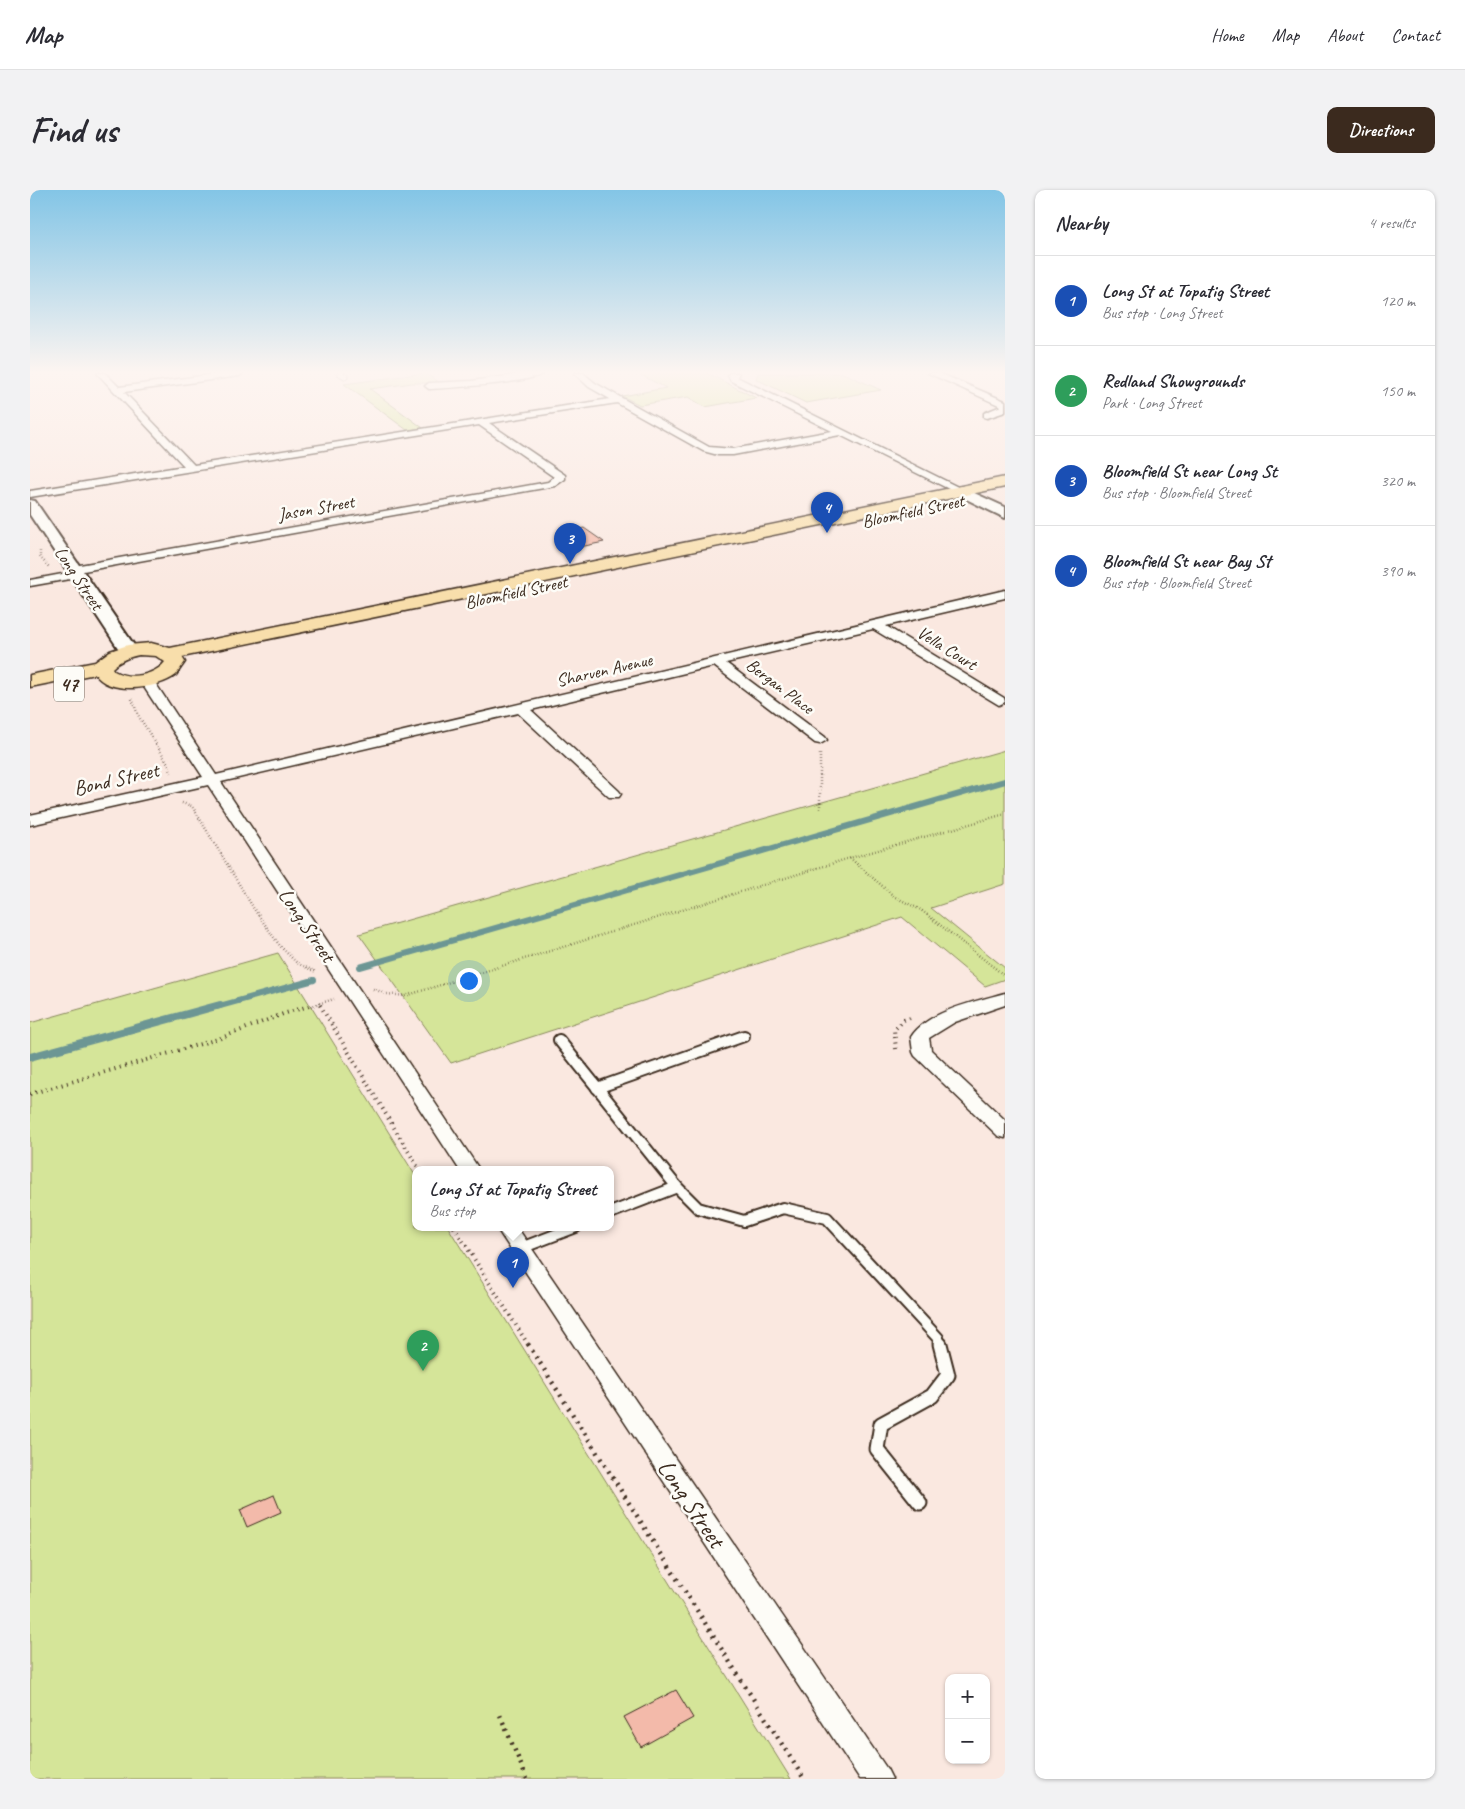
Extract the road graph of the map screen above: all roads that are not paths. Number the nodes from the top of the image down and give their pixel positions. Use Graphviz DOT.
graph roads {
  1 [pos="172,447"];
  2 [pos="323,447"];
  3 [pos="518,447"];
  4 [pos="703,447"];
  5 [pos="759,447"];
  6 [pos="872,447"];
  7 [pos="192,468"];
  8 [pos="1005,482"];
  9 [pos="1005,492"];
  10 [pos="30,494"];
  11 [pos="968,494"];
  12 [pos="30,504"];
  13 [pos="1005,513"];
  14 [pos="76,572"];
  15 [pos="30,583"];
  16 [pos="1005,594"];
  17 [pos="876,625"];
  18 [pos="129,651"];
  19 [pos="172,658"];
  20 [pos="716,662"];
  21 [pos="105,672"];
  22 [pos="30,682"];
  23 [pos="140,687"];
  24 [pos="30,692"];
  25 [pos="1000,701"];
  26 [pos="521,708"];
  27 [pos="820,740"];
  28 [pos="211,779"];
  29 [pos="614,794"];
  30 [pos="30,820"];
  31 [pos="1005,999"];
  32 [pos="744,1036"];
  33 [pos="558,1040"];
  34 [pos="597,1088"];
  35 [pos="1005,1131"];
  36 [pos="466,1166"];
  37 [pos="677,1187"];
  38 [pos="614,1211"];
  39 [pos="509,1231"];
  40 [pos="566,1231"];
  41 [pos="521,1248"];
  42 [pos="920,1503"];
  43 [pos="877,1779"];
  1 -- 7 [label="street"];
  2 -- 7 [label="street"];
  3 -- 14 [label="street, Jason Street"];
  4 -- 5 [label="street"];
  6 -- 11 [label="street"];
  7 -- 10 [label="street"];
  8 -- 11 [label="highway, 47"];
  9 -- 11 [label="highway, 47"];
  11 -- 13 [label="street"];
  11 -- 19 [label="highway, Bloomfield Street / 47"];
  12 -- 14 [label="street, Long Street"];
  14 -- 15 [label="street, Jason Street"];
  14 -- 18 [label="street, Long Street"];
  16 -- 17 [label="street, Sharven Avenue"];
  17 -- 20 [label="street, Sharven Avenue"];
  17 -- 25 [label="street, Vella Court"];
  18 -- 19 [label="highway, Bloomfield Street / 47"];
  18 -- 21 [label="highway, Bloomfield Street / 47"];
  19 -- 23 [label="highway, Bloomfield Street / 47"];
  20 -- 26 [label="street, Sharven Avenue"];
  20 -- 27 [label="street, Bergan Place"];
  21 -- 22 [label="highway, Bloomfield Street / 47"];
  21 -- 23 [label="highway, Bloomfield Street / 47"];
  21 -- 24 [label="highway, Bloomfield Street / 47"];
  23 -- 28 [label="street, Long Street"];
  26 -- 28 [label="street, Sharven Avenue"];
  26 -- 29 [label="street"];
  28 -- 30 [label="street, Bond Street"];
  28 -- 36 [label="street, Long Street"];
  31 -- 35 [label="street"];
  32 -- 34 [label="lane"];
  33 -- 34 [label="lane"];
  34 -- 37 [label="lane"];
  37 -- 38 [label="lane"];
  37 -- 42 [label="lane"];
  39 -- 41 [label="street, Long Street"];
  40 -- 41 [label="lane"];
  41 -- 43 [label="street, Long Street"];
}
